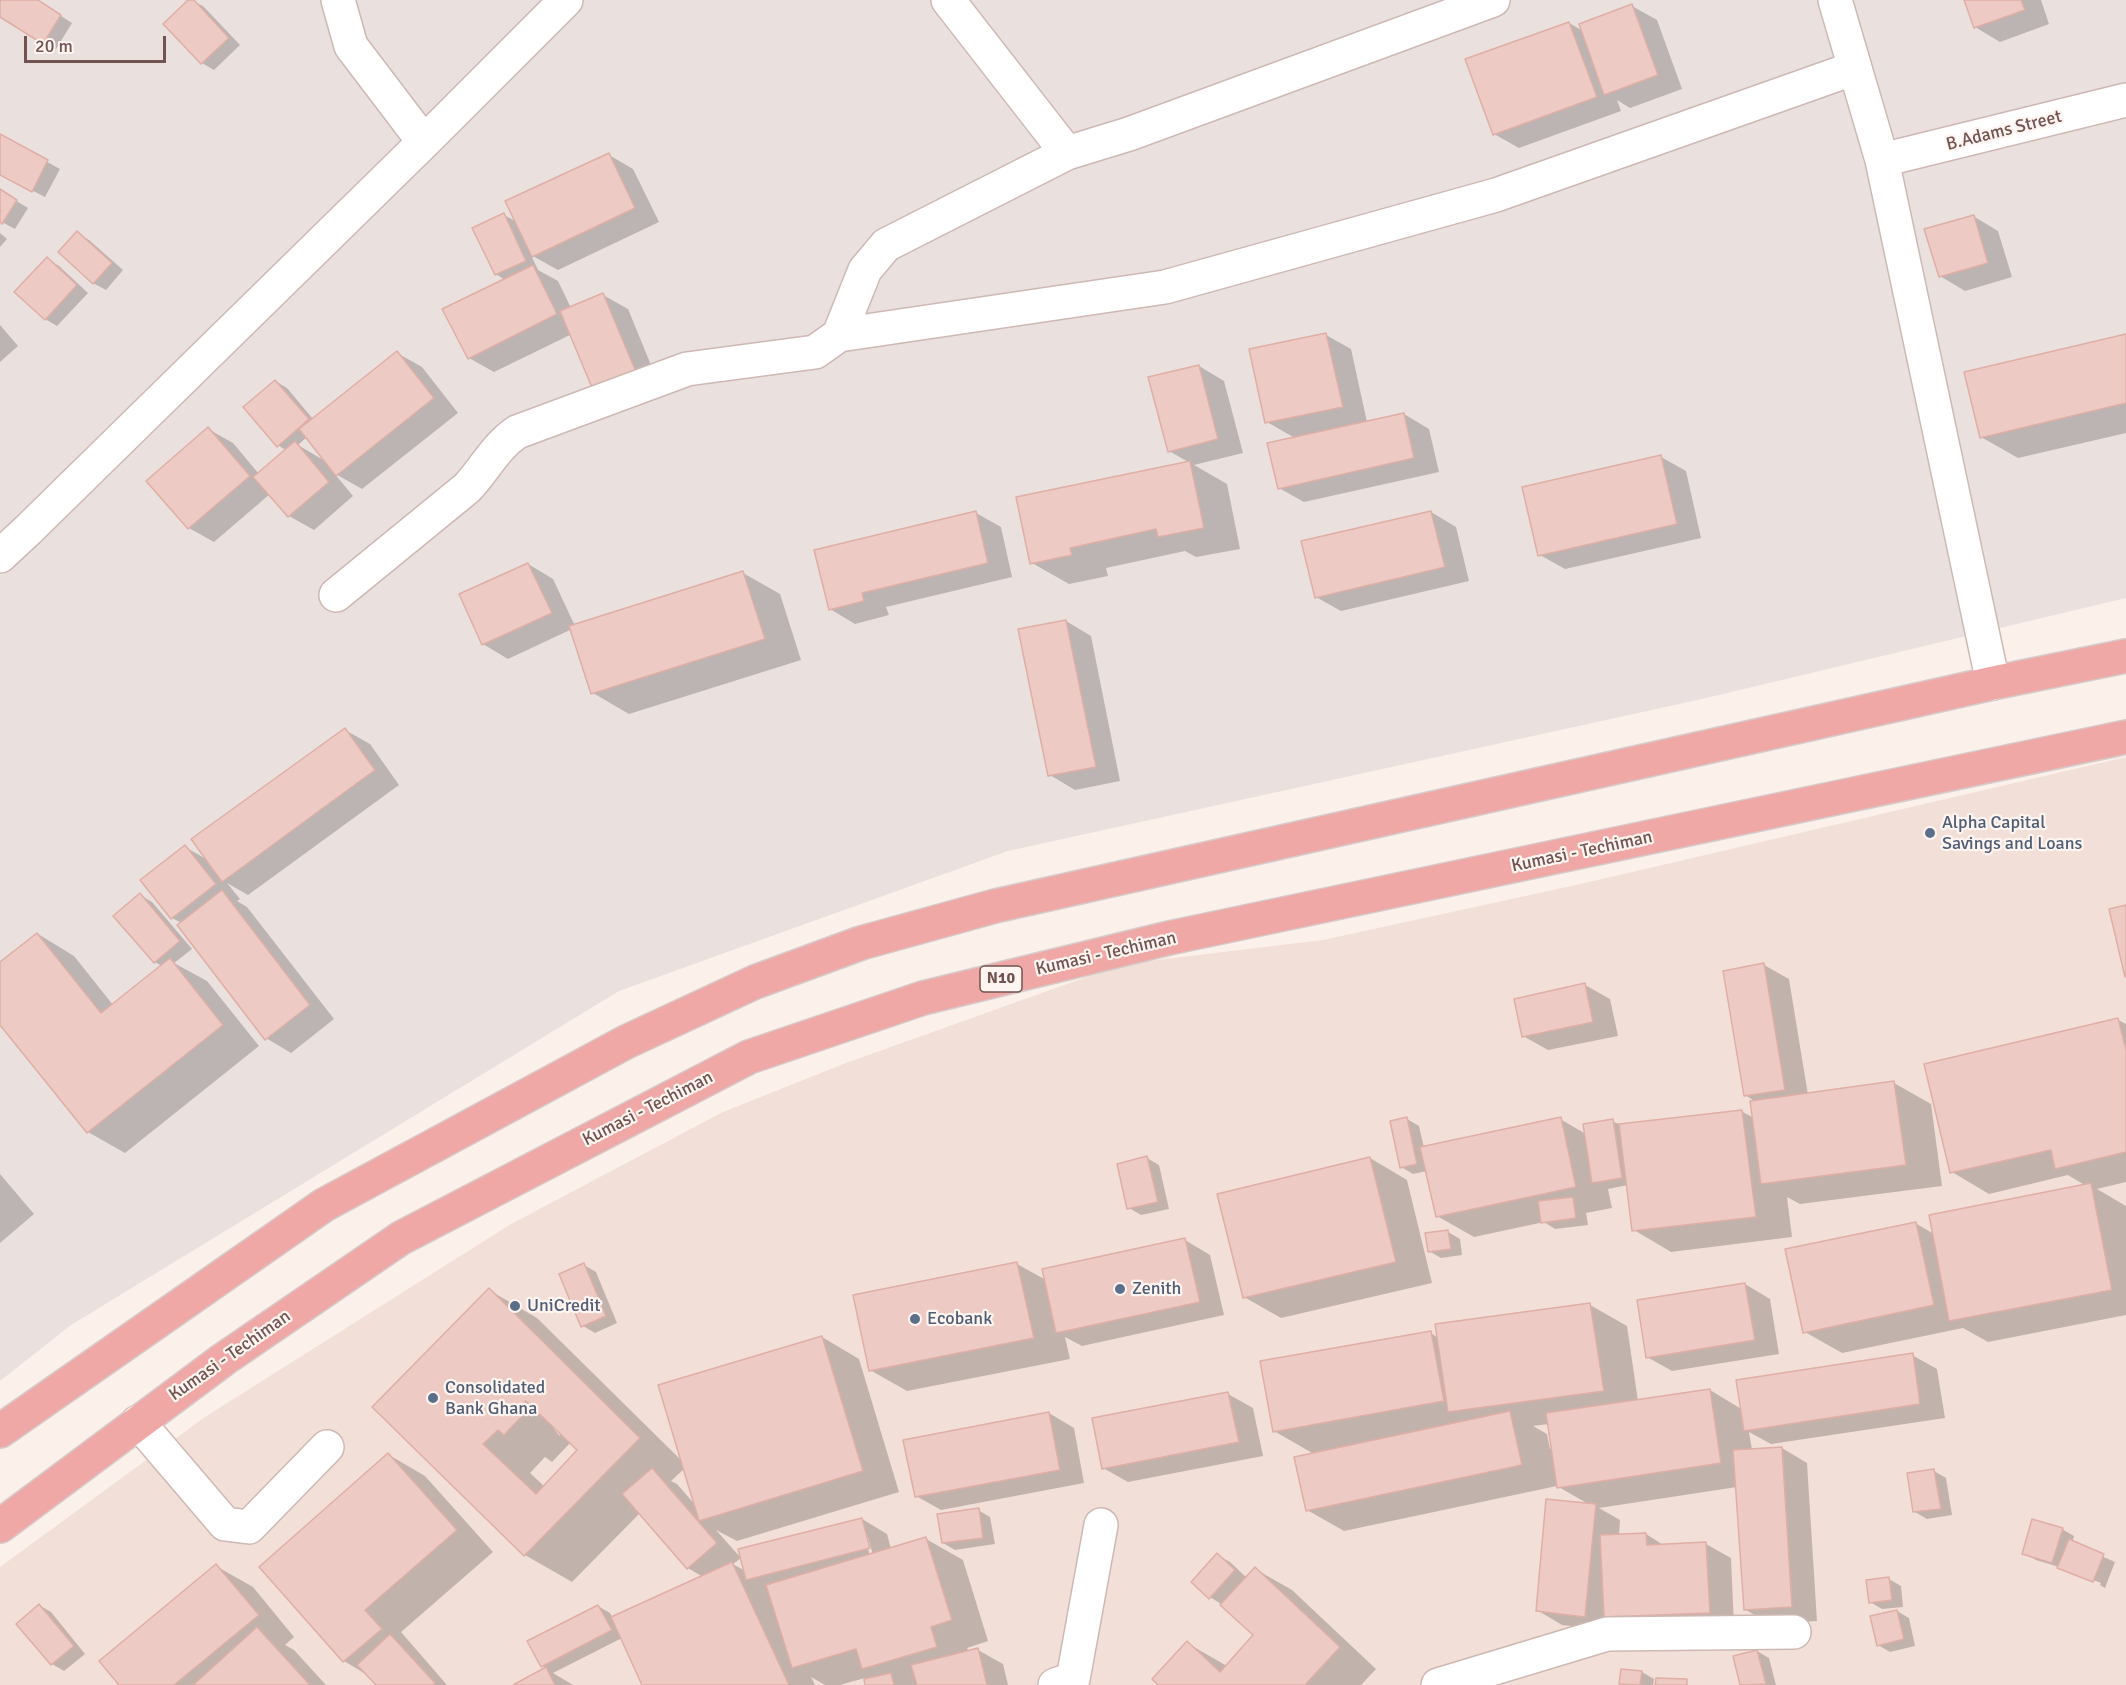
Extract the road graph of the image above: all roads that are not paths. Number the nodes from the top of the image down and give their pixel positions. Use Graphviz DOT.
graph roads {
  1 [pos="338,0"];
  2 [pos="566,0"];
  3 [pos="948,0"];
  4 [pos="1493,0"];
  5 [pos="1835,0"];
  6 [pos="1855,68"];
  7 [pos="2126,100"];
  8 [pos="424,142"];
  9 [pos="1067,153"];
  10 [pos="1882,160"];
  11 [pos="839,335"];
  12 [pos="0,556"];
  13 [pos="336,595"];
  14 [pos="2126,656"];
  15 [pos="1994,683"];
  16 [pos="2126,737"];
  17 [pos="138,1422"];
  18 [pos="0,1431"];
  19 [pos="327,1447"];
  20 [pos="1101,1525"];
  21 [pos="0,1526"];
  22 [pos="1794,1632"];
  23 [pos="1069,1683"];
  24 [pos="1438,1685"];
  1 -- 8 [label="street"];
  2 -- 8 [label="street"];
  3 -- 9 [label="street"];
  4 -- 9 [label="street"];
  5 -- 6 [label="street"];
  6 -- 10 [label="street"];
  6 -- 11 [label="street"];
  7 -- 10 [label="street, B.Adams Street"];
  8 -- 12 [label="street"];
  9 -- 11 [label="street"];
  10 -- 15 [label="street"];
  11 -- 13 [label="street"];
  14 -- 15 [label="highway"];
  15 -- 18 [label="highway"];
  16 -- 17 [label="highway, Kumasi - Techiman / N10"];
  17 -- 19 [label="street"];
  17 -- 21 [label="highway, Kumasi - Techiman / N10"];
  20 -- 23 [label="street"];
  22 -- 24 [label="street"];
}
